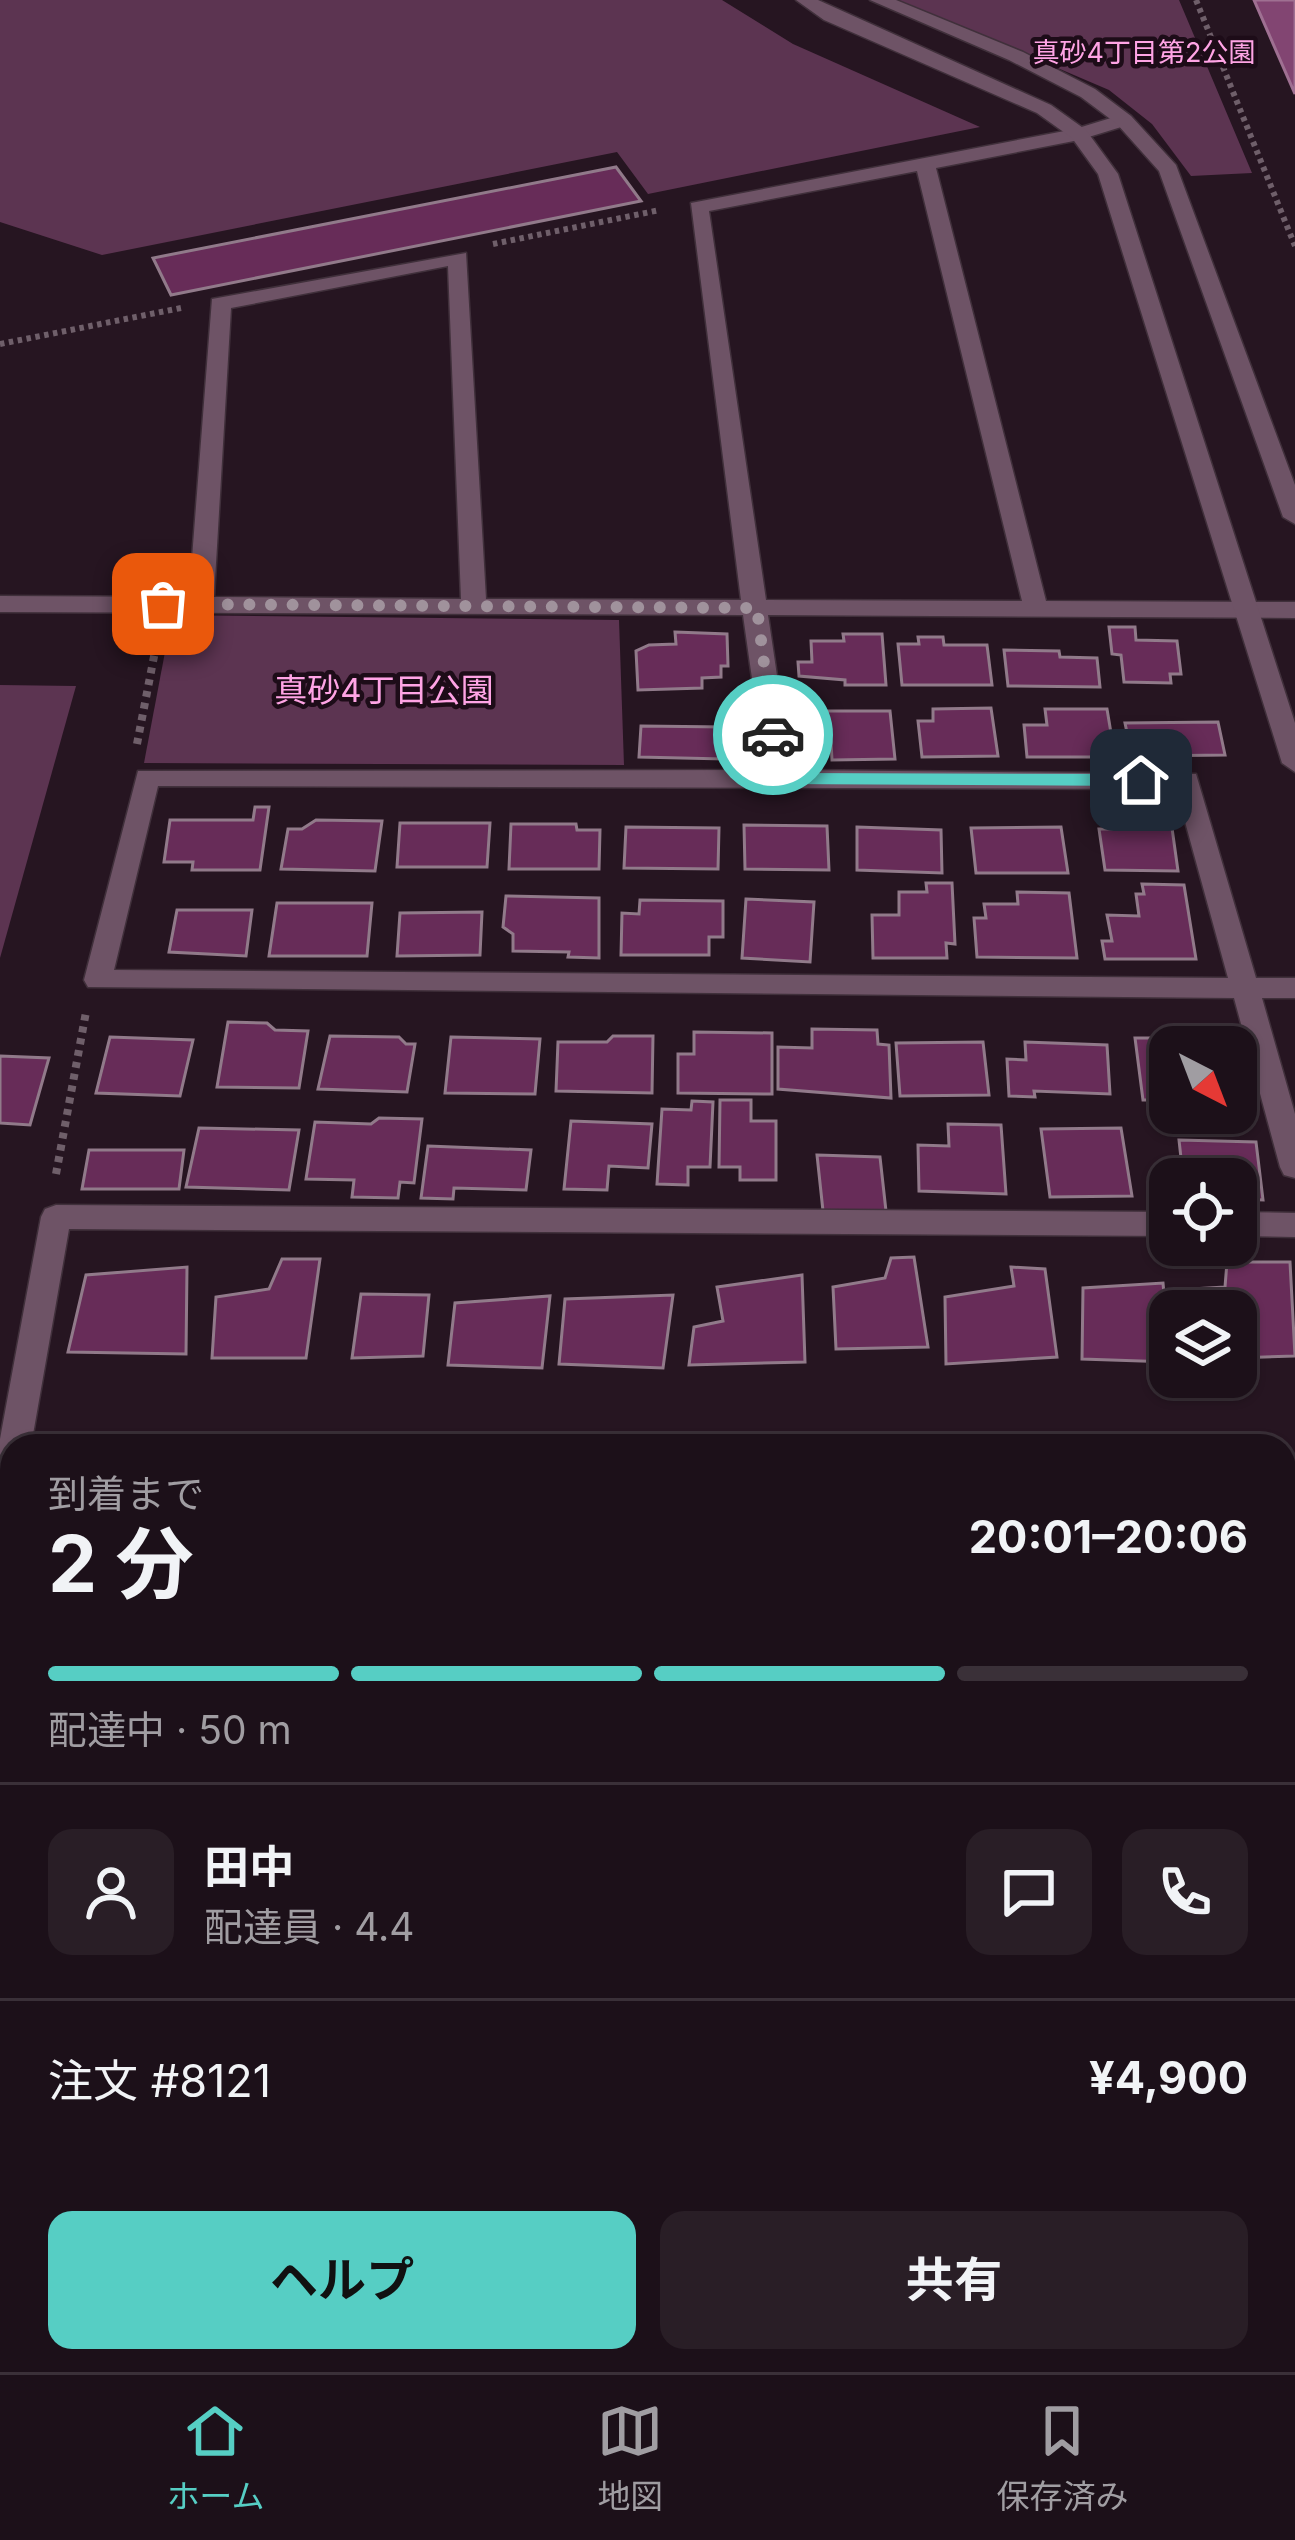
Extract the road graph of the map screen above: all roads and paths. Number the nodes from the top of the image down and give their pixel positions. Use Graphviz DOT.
graph roads {
  1 [pos="806,0"];
  2 [pos="879,0"];
  3 [pos="1196,0"];
  4 [pos="1124,120"];
  5 [pos="1079,134"];
  6 [pos="925,164"];
  7 [pos="698,207"];
  8 [pos="1295,246"];
  9 [pos="458,258"];
  10 [pos="220,304"];
  11 [pos="0,344"];
  12 [pos="1295,518"];
  13 [pos="0,604"];
  14 [pos="163,604"];
  15 [pos="201,604"];
  16 [pos="474,608"];
  17 [pos="757,608"];
  18 [pos="1036,609"];
  19 [pos="1247,610"];
  20 [pos="1295,610"];
  21 [pos="1295,763"];
  22 [pos="147,777"];
  23 [pos="779,778"];
  24 [pos="98,980"];
  25 [pos="1244,988"];
  26 [pos="1295,988"];
  27 [pos="1295,1167"];
  28 [pos="56,1217"];
  29 [pos="1149,1224"];
  30 [pos="1257,1224"];
  31 [pos="1295,1225"];
  32 [pos="17,1434"];
  1 -- 5 [label="street"];
  2 -- 4 [label="street"];
  3 -- 8 [label="path"];
  4 -- 5 [label="street"];
  4 -- 12 [label="street"];
  5 -- 6 [label="street"];
  5 -- 19 [label="street"];
  6 -- 7 [label="street"];
  6 -- 18 [label="street"];
  7 -- 9 [label="path"];
  7 -- 17 [label="street"];
  9 -- 10 [label="street"];
  9 -- 16 [label="street"];
  10 -- 11 [label="path"];
  10 -- 15 [label="street"];
  13 -- 14 [label="street"];
  14 -- 15 [label="street"];
  14 -- 22 [label="path"];
  15 -- 16 [label="street"];
  16 -- 17 [label="street"];
  17 -- 18 [label="street"];
  17 -- 23 [label="street"];
  18 -- 19 [label="street"];
  19 -- 20 [label="street"];
  19 -- 21 [label="street"];
  22 -- 23 [label="street"];
  22 -- 24 [label="street"];
  23 -- 25 [label="street"];
  24 -- 25 [label="street"];
  24 -- 28 [label="path"];
  25 -- 26 [label="street"];
  25 -- 27 [label="street"];
  28 -- 29 [label="street"];
  28 -- 32 [label="street"];
  30 -- 31 [label="street"];
}
